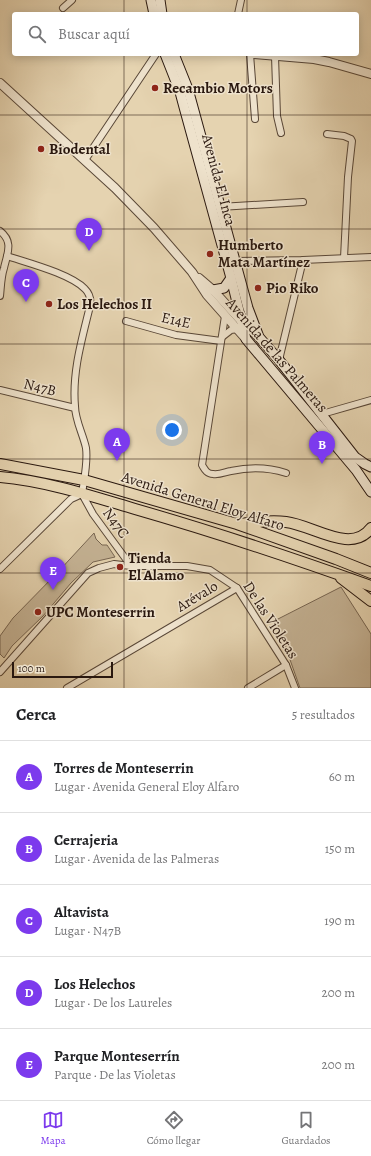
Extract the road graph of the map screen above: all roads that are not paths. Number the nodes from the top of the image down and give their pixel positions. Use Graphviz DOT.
graph roads {
  1 [pos="72,0"];
  2 [pos="151,0"];
  3 [pos="160,0"];
  4 [pos="241,0"];
  5 [pos="63,8"];
  6 [pos="154,12"];
  7 [pos="162,12"];
  8 [pos="238,12"];
  9 [pos="155,56"];
  10 [pos="166,56"];
  11 [pos="175,56"];
  12 [pos="250,56"];
  13 [pos="275,56"];
  14 [pos="371,74"];
  15 [pos="0,84"];
  16 [pos="255,119"];
  17 [pos="281,133"];
  18 [pos="328,134"];
  19 [pos="85,160"];
  20 [pos="303,202"];
  21 [pos="220,207"];
  22 [pos="0,231"];
  23 [pos="7,256"];
  24 [pos="371,257"];
  25 [pos="344,258"];
  26 [pos="303,260"];
  27 [pos="235,261"];
  28 [pos="192,272"];
  29 [pos="231,278"];
  30 [pos="213,290"];
  31 [pos="0,296"];
  32 [pos="225,316"];
  33 [pos="126,321"];
  34 [pos="239,326"];
  35 [pos="259,337"];
  36 [pos="222,339"];
  37 [pos="246,339"];
  38 [pos="279,360"];
  39 [pos="0,390"];
  40 [pos="371,400"];
  41 [pos="75,408"];
  42 [pos="322,414"];
  43 [pos="0,464"];
  44 [pos="371,467"];
  45 [pos="286,473"];
  46 [pos="0,477"];
  47 [pos="84,480"];
  48 [pos="371,492"];
  49 [pos="82,494"];
  50 [pos="237,524"];
  51 [pos="371,528"];
  52 [pos="131,566"];
  53 [pos="0,569"];
  54 [pos="333,572"];
  55 [pos="371,573"];
  56 [pos="371,586"];
  57 [pos="237,588"];
  58 [pos="371,601"];
  59 [pos="286,665"];
  60 [pos="0,672"];
  61 [pos="67,688"];
  62 [pos="248,688"];
  63 [pos="295,688"];
  1 -- 5 [label="street"];
  2 -- 6 [label="main road"];
  3 -- 7 [label="main road"];
  4 -- 8 [label="street"];
  9 -- 19 [label="street"];
  10 -- 29 [label="main road, Avenida El Inca"];
  11 -- 21 [label="main road, Avenida El Inca"];
  12 -- 16 [label="street"];
  13 -- 14 [label="street"];
  13 -- 17 [label="street"];
  15 -- 19 [label="street, Avenida de las Palmeras"];
  18 -- 25 [label="street"];
  19 -- 28 [label="street, Avenida de las Palmeras"];
  20 -- 21 [label="street"];
  21 -- 27 [label="main road, Avenida El Inca"];
  22 -- 23 [label="street"];
  23 -- 31 [label="street"];
  23 -- 41 [label="street"];
  24 -- 25 [label="street"];
  25 -- 26 [label="street"];
  26 -- 27 [label="street"];
  26 -- 38 [label="street"];
  27 -- 35 [label="main road, Avenida El Inca"];
  28 -- 30 [label="street, Avenida de las Palmeras"];
  28 -- 32 [label="street, Avenida de las Palmeras"];
  29 -- 30 [label="main road"];
  29 -- 34 [label="main road, Avenida El Inca"];
  30 -- 34 [label="street, Avenida de las Palmeras"];
  32 -- 34 [label="street, Avenida de las Palmeras"];
  32 -- 36 [label="street"];
  33 -- 36 [label="street, E14E"];
  34 -- 35 [label="street, Avenida de las Palmeras"];
  34 -- 36 [label="street"];
  34 -- 37 [label="main road, Avenida El Inca"];
  35 -- 38 [label="main road, Avenida de las Palmeras"];
  36 -- 45 [label="street"];
  37 -- 48 [label="main road, Avenida de las Palmeras"];
  38 -- 42 [label="main road, Avenida de las Palmeras"];
  39 -- 41 [label="street, N47B"];
  40 -- 42 [label="street"];
  41 -- 47 [label="street"];
  42 -- 44 [label="main road, Avenida de las Palmeras"];
  43 -- 47 [label="main road, Avenida General Eloy Alfaro"];
  46 -- 49 [label="main road, Avenida General Eloy Alfaro"];
  47 -- 49 [label="street"];
  47 -- 50 [label="main road, Avenida General Eloy Alfaro"];
  49 -- 52 [label="street, N47C"];
  49 -- 53 [label="street"];
  49 -- 54 [label="main road, Avenida General Eloy Alfaro"];
  50 -- 51 [label="main road"];
  50 -- 55 [label="main road, Avenida General Eloy Alfaro"];
  52 -- 57 [label="street, De las Violetas"];
  52 -- 60 [label="street, De las Violetas"];
  54 -- 56 [label="main road, Avenida General Eloy Alfaro"];
  54 -- 58 [label="main road"];
  57 -- 59 [label="street, De las Violetas"];
  57 -- 61 [label="street, Arévalo"];
  59 -- 62 [label="street"];
  59 -- 63 [label="street, De las Violetas"];
}
